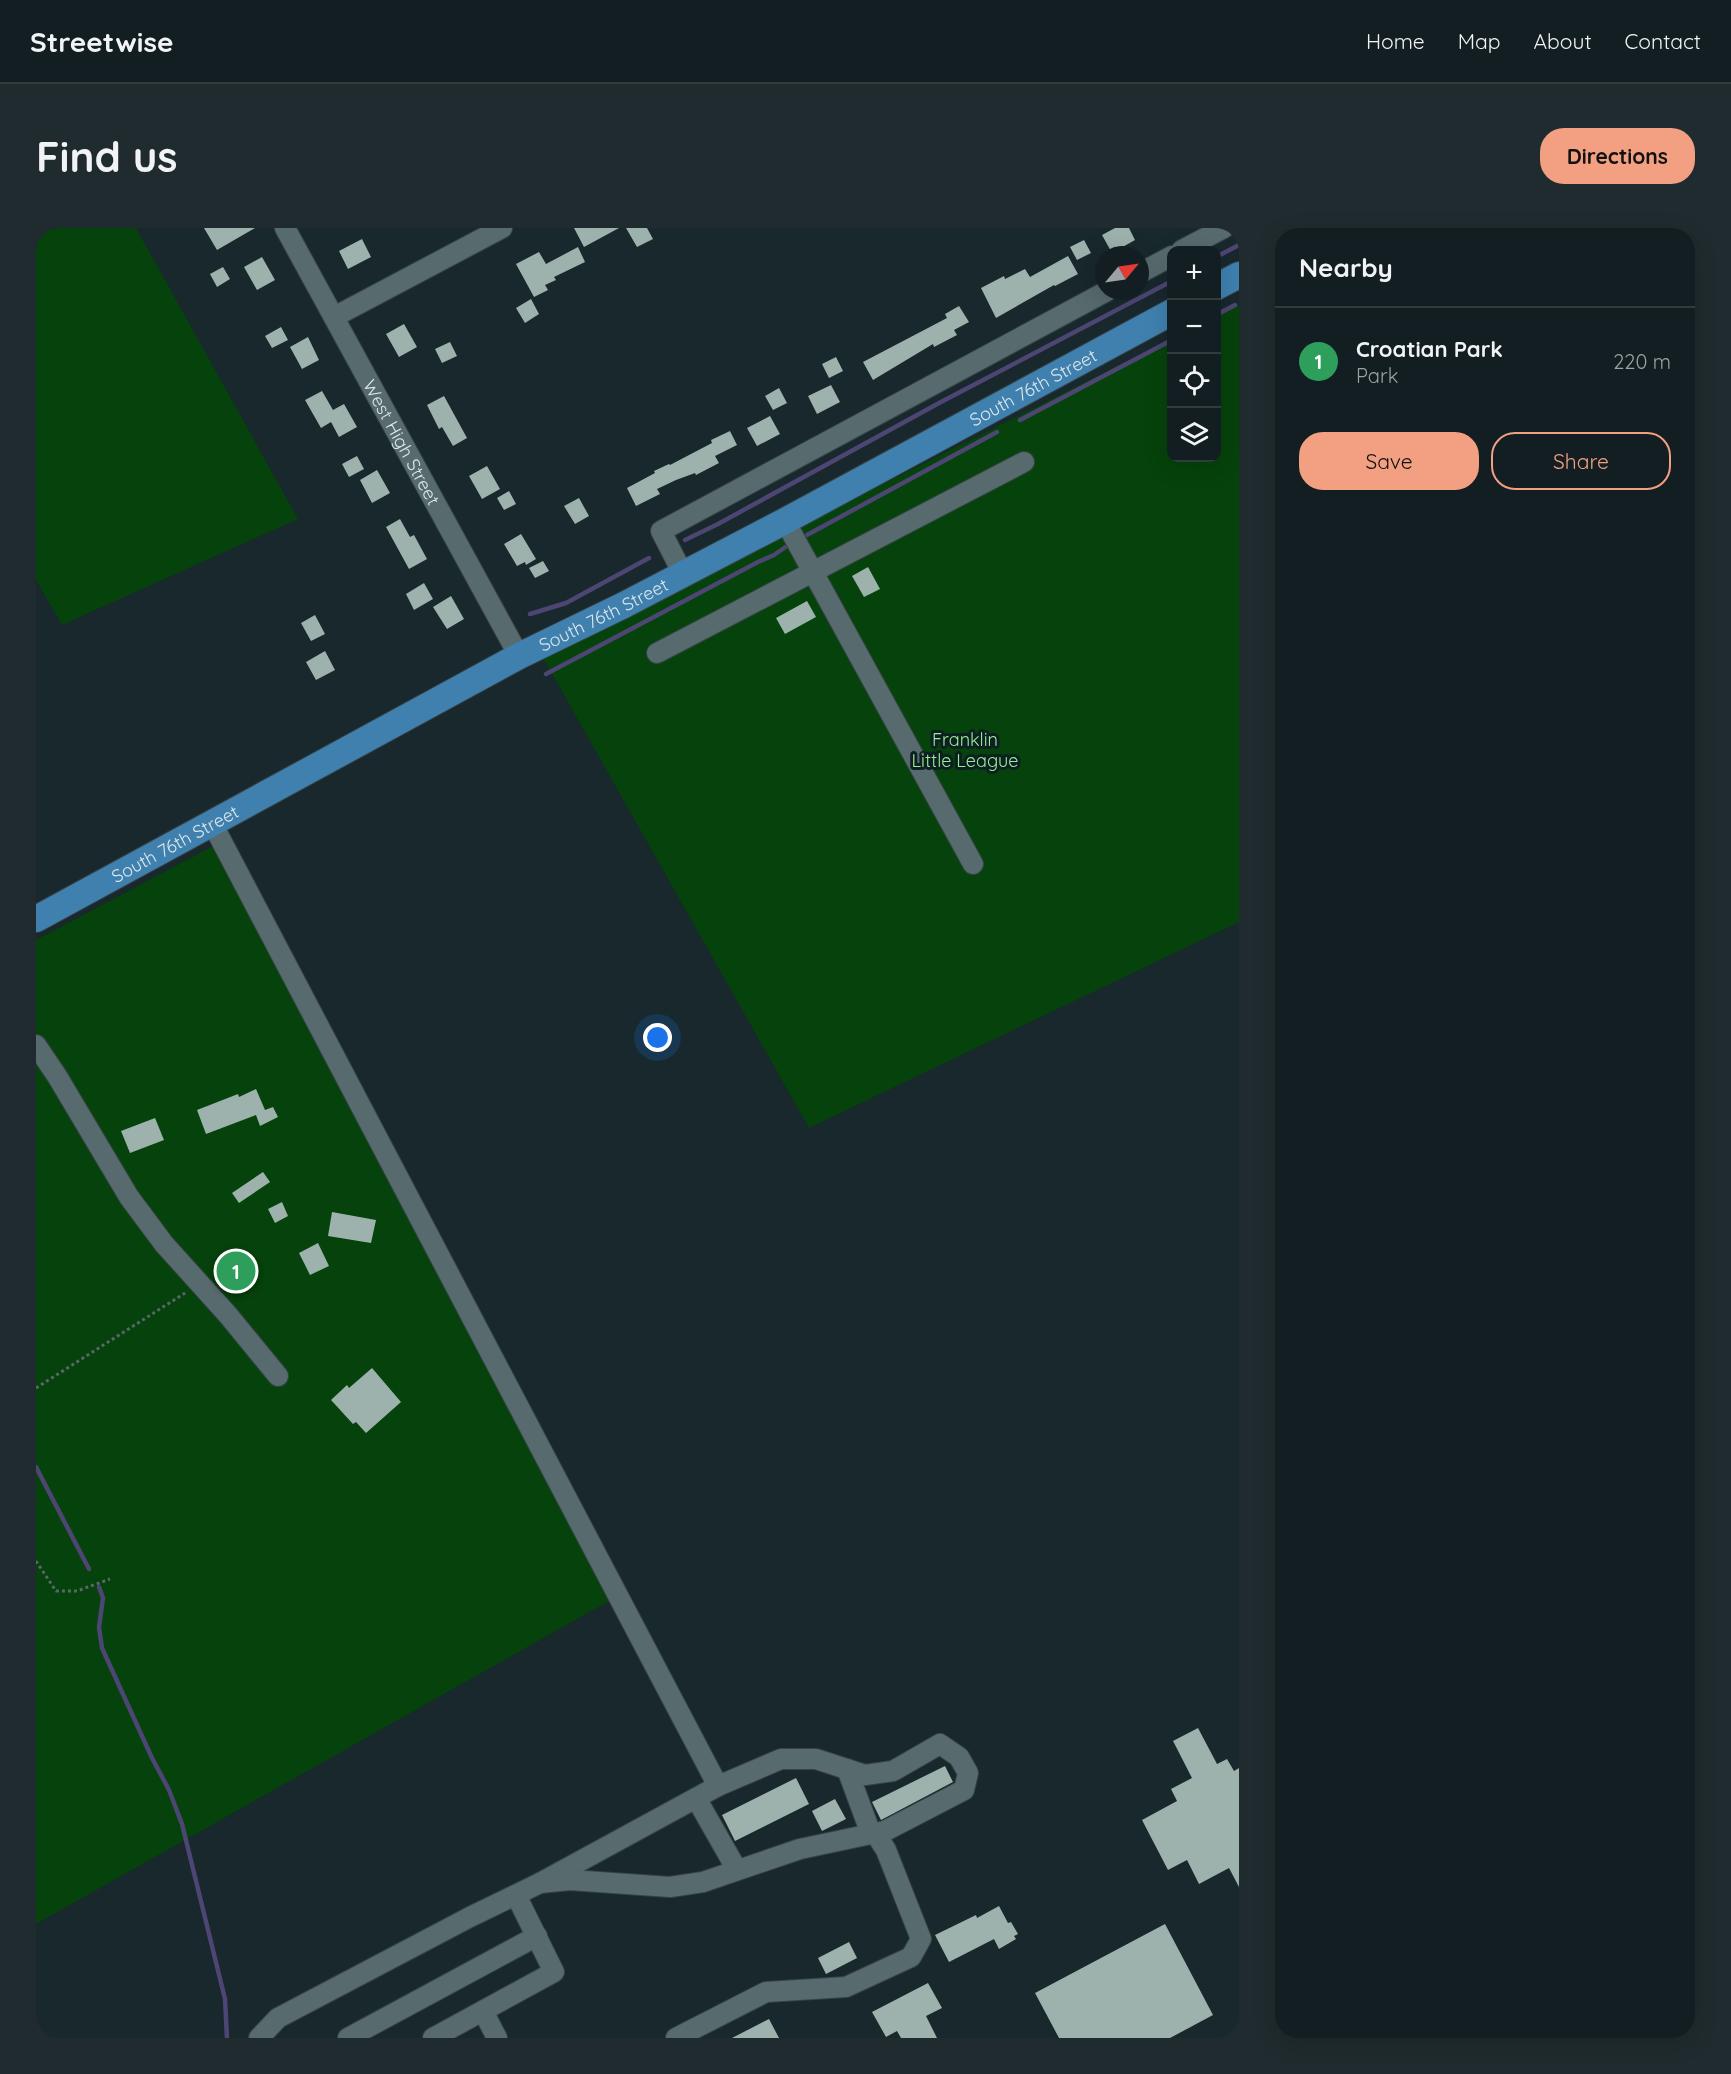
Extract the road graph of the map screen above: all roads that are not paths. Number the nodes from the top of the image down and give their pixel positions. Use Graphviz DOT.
graph roads {
  1 [pos="285,228"];
  2 [pos="502,228"];
  3 [pos="1224,228"];
  4 [pos="1190,246"];
  5 [pos="1167,259"];
  6 [pos="1149,268"];
  7 [pos="1239,275"];
  8 [pos="1221,284"];
  9 [pos="1095,297"];
  10 [pos="1167,315"];
  11 [pos="334,317"];
  12 [pos="1024,462"];
  13 [pos="785,521"];
  14 [pos="813,571"];
  15 [pos="683,574"];
  16 [pos="657,653"];
  17 [pos="519,656"];
  18 [pos="212,823"];
  19 [pos="973,864"];
  20 [pos="36,919"];
  21 [pos="36,1045"];
  22 [pos="278,1376"];
  23 [pos="847,1769"];
  24 [pos="718,1786"];
  25 [pos="696,1798"];
  26 [pos="873,1833"];
  27 [pos="737,1870"];
  28 [pos="540,1883"];
  29 [pos="516,1895"];
  30 [pos="537,1936"];
  31 [pos="483,2011"];
  32 [pos="259,2038"];
  33 [pos="348,2038"];
  34 [pos="433,2038"];
  35 [pos="497,2038"];
  36 [pos="676,2038"];
  1 -- 11 [label="street, West High Street"];
  2 -- 11 [label="street"];
  3 -- 4 [label="street"];
  5 -- 6 [label="street"];
  7 -- 8 [label="main road"];
  9 -- 15 [label="street"];
  10 -- 13 [label="main road, South 76th Street"];
  11 -- 17 [label="street, West High Street"];
  12 -- 14 [label="street"];
  13 -- 14 [label="street"];
  13 -- 15 [label="main road, South 76th Street"];
  14 -- 16 [label="street"];
  14 -- 19 [label="street"];
  15 -- 17 [label="main road, South 76th Street"];
  17 -- 18 [label="main road, South 76th Street"];
  18 -- 20 [label="main road, South 76th Street"];
  18 -- 24 [label="street"];
  21 -- 22 [label="street"];
  23 -- 24 [label="street"];
  23 -- 26 [label="street"];
  23 -- 26 [label="street"];
  24 -- 25 [label="street"];
  25 -- 27 [label="street"];
  25 -- 28 [label="street"];
  26 -- 27 [label="street"];
  26 -- 36 [label="street"];
  27 -- 28 [label="street"];
  28 -- 29 [label="street"];
  29 -- 30 [label="street"];
  29 -- 32 [label="street"];
  30 -- 31 [label="street"];
  30 -- 33 [label="street"];
  31 -- 34 [label="street"];
  31 -- 35 [label="street"];
}
